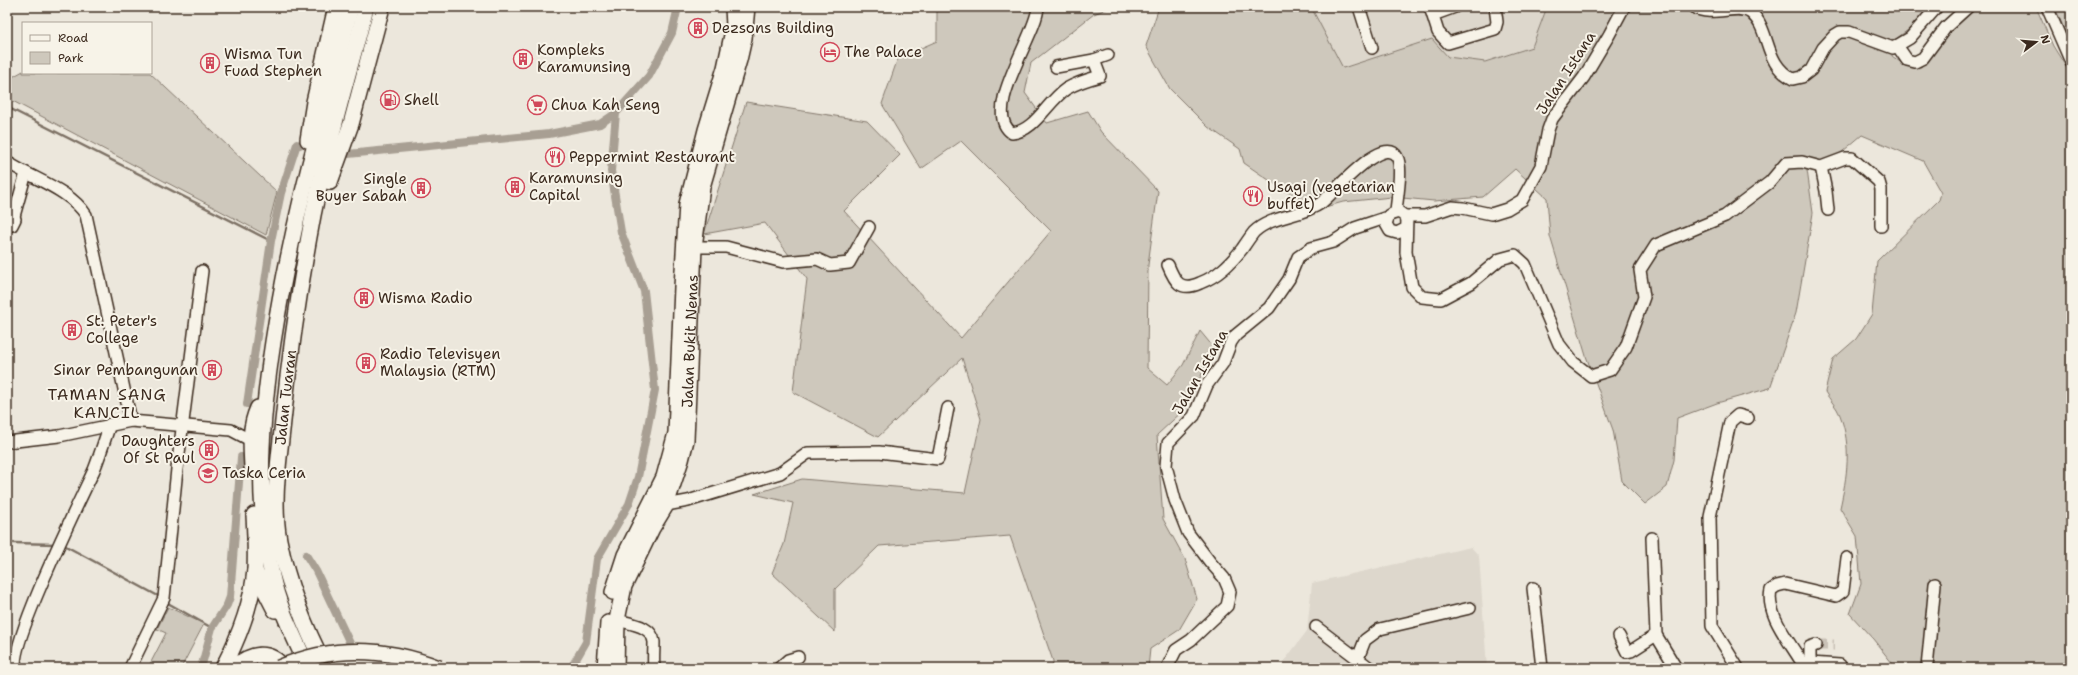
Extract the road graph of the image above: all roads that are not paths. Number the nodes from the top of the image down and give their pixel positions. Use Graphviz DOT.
graph roads {
  1 [pos="351,7"];
  2 [pos="366,7"];
  3 [pos="382,7"];
  4 [pos="732,7"];
  5 [pos="747,7"];
  6 [pos="1038,7"];
  7 [pos="1359,7"];
  8 [pos="1455,7"];
  9 [pos="1495,7"];
  10 [pos="1624,7"];
  11 [pos="1694,7"];
  12 [pos="1937,7"];
  13 [pos="1968,7"];
  14 [pos="2047,7"];
  15 [pos="335,9"];
  16 [pos="1432,11"];
  17 [pos="1898,47"];
  18 [pos="1372,48"];
  19 [pos="1108,55"];
  20 [pos="1094,60"];
  21 [pos="2071,62"];
  22 [pos="1056,68"];
  23 [pos="7,162"];
  24 [pos="1819,167"];
  25 [pos="23,172"];
  26 [pos="305,179"];
  27 [pos="1828,210"];
  28 [pos="9,213"];
  29 [pos="1396,215"];
  30 [pos="1425,216"];
  31 [pos="7,226"];
  32 [pos="1881,226"];
  33 [pos="869,227"];
  34 [pos="1406,228"];
  35 [pos="1352,231"];
  36 [pos="1392,232"];
  37 [pos="694,247"];
  38 [pos="1406,252"];
  39 [pos="306,260"];
  40 [pos="1168,265"];
  41 [pos="202,271"];
  42 [pos="265,392"];
  43 [pos="948,408"];
  44 [pos="1748,418"];
  45 [pos="130,421"];
  46 [pos="252,422"];
  47 [pos="110,424"];
  48 [pos="183,425"];
  49 [pos="231,430"];
  50 [pos="250,440"];
  51 [pos="7,442"];
  52 [pos="666,505"];
  53 [pos="1652,538"];
  54 [pos="1847,558"];
  55 [pos="255,571"];
  56 [pos="1934,584"];
  57 [pos="1533,588"];
  58 [pos="1470,608"];
  59 [pos="617,620"];
  60 [pos="1316,627"];
  61 [pos="1656,635"];
  62 [pos="1619,636"];
  63 [pos="1816,645"];
  64 [pos="798,657"];
  65 [pos="1358,658"];
  66 [pos="1840,665"];
  67 [pos="1807,666"];
  68 [pos="16,668"];
  69 [pos="130,668"];
  70 [pos="223,668"];
  71 [pos="234,668"];
  72 [pos="279,668"];
  73 [pos="284,668"];
  74 [pos="305,668"];
  75 [pos="308,668"];
  76 [pos="326,668"];
  77 [pos="332,668"];
  78 [pos="392,668"];
  79 [pos="439,668"];
  80 [pos="605,668"];
  81 [pos="616,668"];
  82 [pos="654,668"];
  83 [pos="779,668"];
  84 [pos="1167,668"];
  85 [pos="1370,668"];
  86 [pos="1542,668"];
  87 [pos="1676,668"];
  88 [pos="1738,668"];
  89 [pos="1927,668"];
  1 -- 26 [label="main road, Jalan Tuaran"];
  2 -- 39 [label="main road, Jalan Tuaran"];
  3 -- 39 [label="main road"];
  4 -- 80 [label="main road, Jalan Bukit Nenas"];
  5 -- 37 [label="main road, Jalan Bukit Nenas"];
  6 -- 20 [label="street"];
  7 -- 18 [label="street"];
  8 -- 16 [label="street"];
  9 -- 16 [label="street"];
  10 -- 30 [label="street, Jalan Istana"];
  11 -- 17 [label="street"];
  12 -- 17 [label="street"];
  13 -- 17 [label="street"];
  14 -- 21 [label="street"];
  15 -- 26 [label="main road"];
  19 -- 20 [label="street"];
  20 -- 22 [label="street"];
  23 -- 25 [label="street"];
  24 -- 27 [label="street"];
  24 -- 32 [label="street"];
  24 -- 38 [label="street"];
  25 -- 28 [label="street"];
  25 -- 45 [label="street"];
  26 -- 42 [label="main road, Jalan Tuaran"];
  28 -- 31 [label="street"];
  29 -- 30 [label="street, Jalan Istana"];
  29 -- 34 [label="street"];
  29 -- 35 [label="street, Jalan Istana"];
  29 -- 36 [label="street"];
  29 -- 40 [label="street"];
  30 -- 34 [label="street"];
  33 -- 37 [label="street"];
  34 -- 36 [label="street"];
  34 -- 38 [label="street"];
  35 -- 36 [label="street"];
  35 -- 84 [label="street, Jalan Istana"];
  36 -- 38 [label="street"];
  37 -- 52 [label="main road, Jalan Bukit Nenas"];
  39 -- 76 [label="main road, Jalan Tuaran"];
  41 -- 48 [label="street"];
  42 -- 46 [label="main road"];
  42 -- 75 [label="main road, Jalan Tuaran"];
  43 -- 52 [label="street"];
  44 -- 88 [label="street"];
  45 -- 47 [label="street"];
  45 -- 48 [label="street"];
  46 -- 49 [label="street"];
  46 -- 50 [label="main road"];
  47 -- 51 [label="street"];
  47 -- 68 [label="street"];
  48 -- 49 [label="street"];
  48 -- 69 [label="street"];
  49 -- 50 [label="street"];
  50 -- 55 [label="main road"];
  52 -- 59 [label="main road, Jalan Bukit Nenas"];
  53 -- 61 [label="street"];
  54 -- 67 [label="street"];
  55 -- 70 [label="main road"];
  55 -- 74 [label="main road"];
  56 -- 89 [label="street"];
  57 -- 86 [label="street"];
  58 -- 65 [label="street"];
  59 -- 81 [label="main road, Jalan Bukit Nenas"];
  59 -- 82 [label="street"];
  60 -- 65 [label="street"];
  61 -- 62 [label="street"];
  61 -- 87 [label="street"];
  63 -- 67 [label="street"];
  64 -- 83 [label="street"];
  65 -- 85 [label="street"];
  66 -- 67 [label="street"];
  71 -- 73 [label="main road"];
  72 -- 79 [label="main road, bridge"];
  77 -- 78 [label="main road"];
}
